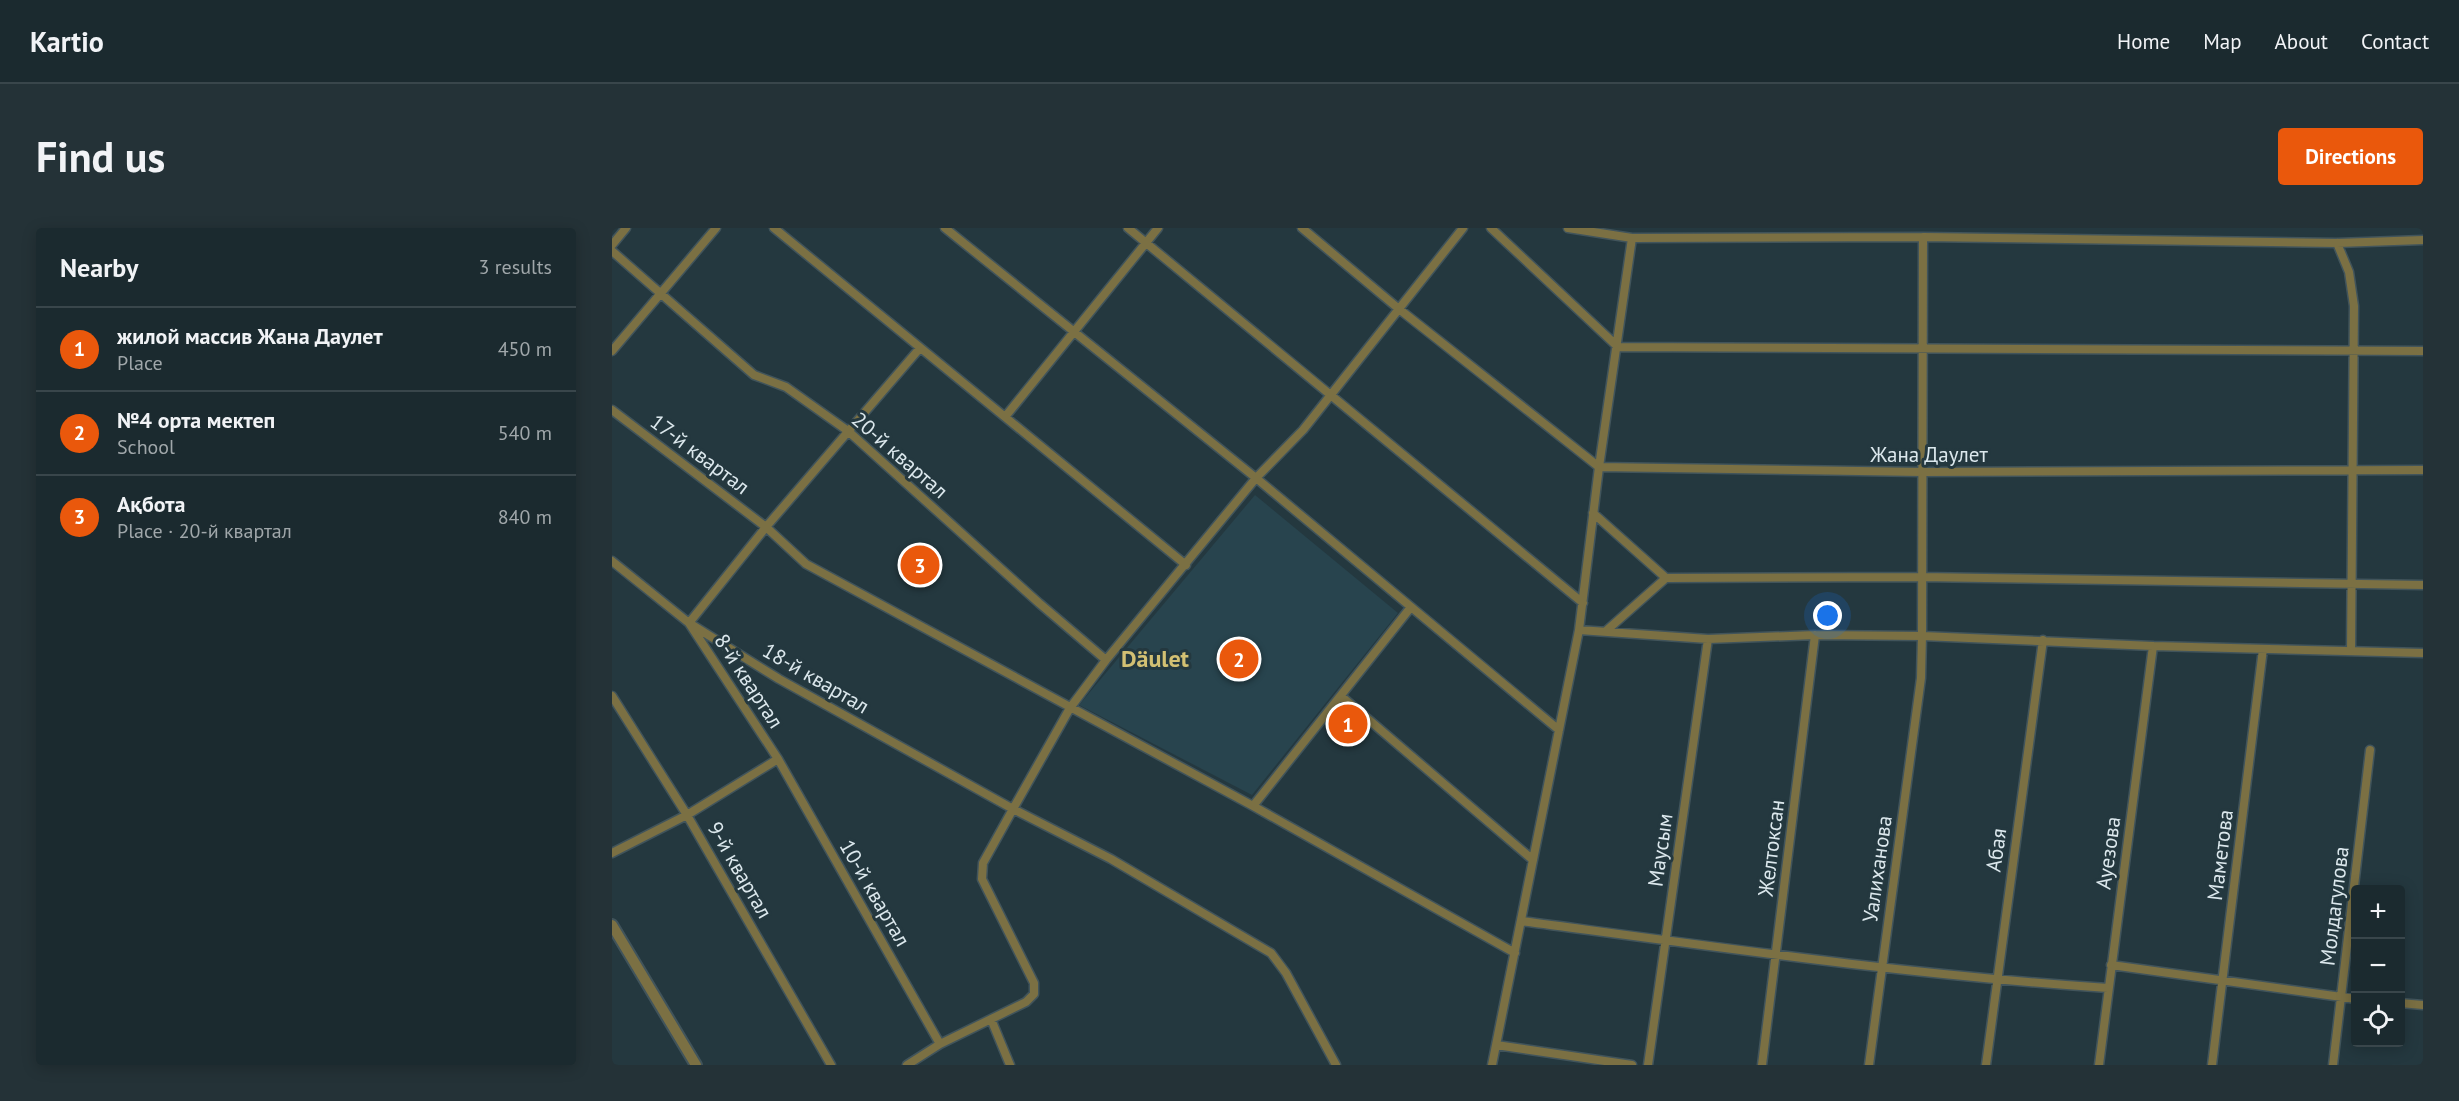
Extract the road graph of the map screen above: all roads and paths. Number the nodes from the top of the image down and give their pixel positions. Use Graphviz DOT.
graph roads {
  1 [pos="626,228"];
  2 [pos="716,228"];
  3 [pos="774,228"];
  4 [pos="945,228"];
  5 [pos="1128,228"];
  6 [pos="1158,228"];
  7 [pos="1302,228"];
  8 [pos="1463,228"];
  9 [pos="1491,228"];
  10 [pos="1568,228"];
  11 [pos="1923,237"];
  12 [pos="1632,238"];
  13 [pos="2423,240"];
  14 [pos="1146,243"];
  15 [pos="2337,243"];
  16 [pos="612,244"];
  17 [pos="612,251"];
  18 [pos="660,294"];
  19 [pos="1399,309"];
  20 [pos="1074,332"];
  21 [pos="1618,346"];
  22 [pos="1922,347"];
  23 [pos="920,348"];
  24 [pos="612,351"];
  25 [pos="2355,351"];
  26 [pos="2423,351"];
  27 [pos="1331,395"];
  28 [pos="612,410"];
  29 [pos="1005,417"];
  30 [pos="848,431"];
  31 [pos="1599,467"];
  32 [pos="2354,470"];
  33 [pos="2423,470"];
  34 [pos="1922,472"];
  35 [pos="1256,478"];
  36 [pos="1593,513"];
  37 [pos="766,527"];
  38 [pos="612,561"];
  39 [pos="1186,565"];
  40 [pos="1921,577"];
  41 [pos="1665,578"];
  42 [pos="2351,585"];
  43 [pos="2423,585"];
  44 [pos="1582,603"];
  45 [pos="1411,607"];
  46 [pos="689,623"];
  47 [pos="1579,630"];
  48 [pos="1606,631"];
  49 [pos="1815,635"];
  50 [pos="1922,636"];
  51 [pos="1708,639"];
  52 [pos="2043,640"];
  53 [pos="2153,646"];
  54 [pos="2263,649"];
  55 [pos="2351,650"];
  56 [pos="2423,653"];
  57 [pos="1106,660"];
  58 [pos="612,696"];
  59 [pos="1341,696"];
  60 [pos="1070,708"];
  61 [pos="1559,730"];
  62 [pos="2370,750"];
  63 [pos="778,759"];
  64 [pos="1253,806"];
  65 [pos="1013,809"];
  66 [pos="687,815"];
  67 [pos="612,853"];
  68 [pos="1533,860"];
  69 [pos="1521,921"];
  70 [pos="612,925"];
  71 [pos="1665,940"];
  72 [pos="1515,953"];
  73 [pos="1775,956"];
  74 [pos="2111,965"];
  75 [pos="1882,967"];
  76 [pos="2223,979"];
  77 [pos="1995,981"];
  78 [pos="2108,988"];
  79 [pos="2342,998"];
  80 [pos="2351,999"];
  81 [pos="2405,1003"];
  82 [pos="2423,1005"];
  83 [pos="992,1019"];
  84 [pos="940,1044"];
  85 [pos="1496,1045"];
  86 [pos="696,1065"];
  87 [pos="831,1065"];
  88 [pos="907,1065"];
  89 [pos="1010,1065"];
  90 [pos="1336,1065"];
  91 [pos="1492,1065"];
  92 [pos="1632,1065"];
  93 [pos="1648,1065"];
  94 [pos="1762,1065"];
  95 [pos="1869,1065"];
  96 [pos="1986,1065"];
  97 [pos="2099,1065"];
  98 [pos="2212,1065"];
  99 [pos="2333,1065"];
  1 -- 16 [label="street"];
  2 -- 18 [label="street"];
  3 -- 23 [label="street"];
  4 -- 20 [label="street"];
  5 -- 14 [label="street"];
  6 -- 14 [label="street"];
  7 -- 19 [label="street"];
  8 -- 19 [label="street"];
  9 -- 21 [label="street"];
  10 -- 12 [label="street"];
  11 -- 12 [label="street"];
  11 -- 15 [label="street"];
  11 -- 22 [label="street, Уалиханова"];
  12 -- 21 [label="street"];
  13 -- 15 [label="street"];
  14 -- 20 [label="street"];
  14 -- 27 [label="street"];
  15 -- 25 [label="street"];
  17 -- 18 [label="street, 20-й квартал"];
  18 -- 24 [label="street"];
  18 -- 30 [label="street, 20-й квартал"];
  19 -- 27 [label="street"];
  19 -- 31 [label="street"];
  20 -- 29 [label="street"];
  20 -- 35 [label="street"];
  21 -- 22 [label="street"];
  21 -- 31 [label="street"];
  22 -- 25 [label="street"];
  22 -- 34 [label="street, Уалиханова"];
  23 -- 29 [label="street"];
  23 -- 30 [label="street"];
  25 -- 26 [label="street"];
  25 -- 32 [label="street"];
  27 -- 35 [label="street"];
  27 -- 44 [label="street"];
  28 -- 37 [label="street, 17-й квартал"];
  29 -- 39 [label="street"];
  30 -- 37 [label="street"];
  30 -- 57 [label="street, 20-й квартал"];
  31 -- 34 [label="street, Жана Даулет"];
  31 -- 36 [label="street"];
  32 -- 33 [label="street, Жана Даулет"];
  32 -- 34 [label="street, Жана Даулет"];
  32 -- 42 [label="street"];
  34 -- 40 [label="street, Уалиханова"];
  35 -- 39 [label="street"];
  35 -- 45 [label="street"];
  36 -- 41 [label="street"];
  36 -- 44 [label="street"];
  37 -- 46 [label="street"];
  37 -- 60 [label="street, 17-й квартал"];
  38 -- 46 [label="street, 18-й квартал"];
  39 -- 57 [label="street"];
  40 -- 41 [label="street"];
  40 -- 42 [label="street"];
  40 -- 50 [label="street, Уалиханова"];
  41 -- 48 [label="street"];
  42 -- 43 [label="street"];
  42 -- 55 [label="street"];
  44 -- 47 [label="street"];
  45 -- 59 [label="street"];
  45 -- 61 [label="street"];
  46 -- 63 [label="street, 8-й квартал"];
  46 -- 65 [label="street, 18-й квартал"];
  47 -- 48 [label="street"];
  47 -- 61 [label="street"];
  48 -- 51 [label="street"];
  49 -- 50 [label="street"];
  49 -- 51 [label="street"];
  49 -- 73 [label="street, Желтоксан"];
  50 -- 52 [label="street"];
  50 -- 75 [label="street, Уалиханова"];
  51 -- 71 [label="street, Маусым"];
  52 -- 53 [label="street"];
  52 -- 77 [label="street, Абая"];
  53 -- 54 [label="street"];
  53 -- 74 [label="street, Ауезова"];
  54 -- 55 [label="street"];
  54 -- 76 [label="street, Маметова"];
  55 -- 56 [label="street"];
  57 -- 60 [label="street"];
  58 -- 66 [label="street, 9-й квартал"];
  59 -- 64 [label="street"];
  59 -- 68 [label="street"];
  60 -- 64 [label="street, 17-й квартал"];
  60 -- 65 [label="street"];
  61 -- 68 [label="street"];
  62 -- 79 [label="street, Молдагулова"];
  63 -- 66 [label="street"];
  63 -- 84 [label="street, 10-й квартал"];
  64 -- 72 [label="street, 17-й квартал"];
  65 -- 83 [label="street"];
  65 -- 90 [label="street, 18-й квартал"];
  66 -- 67 [label="street"];
  66 -- 87 [label="street, 9-й квартал"];
  68 -- 69 [label="street"];
  69 -- 71 [label="street"];
  69 -- 72 [label="street"];
  70 -- 86 [label="street"];
  71 -- 73 [label="street"];
  71 -- 93 [label="street, Маусым"];
  72 -- 85 [label="street"];
  73 -- 75 [label="street"];
  73 -- 94 [label="street, Желтоксан"];
  74 -- 76 [label="street"];
  74 -- 78 [label="street, Ауезова"];
  75 -- 77 [label="street"];
  75 -- 95 [label="street, Уалиханова"];
  76 -- 79 [label="street"];
  76 -- 98 [label="street, Маметова"];
  77 -- 78 [label="street"];
  77 -- 96 [label="street, Абая"];
  78 -- 97 [label="street, Ауезова"];
  79 -- 80 [label="street"];
  79 -- 99 [label="street, Молдагулова"];
  81 -- 82 [label="street"];
  83 -- 84 [label="street"];
  83 -- 89 [label="street"];
  84 -- 88 [label="street"];
  85 -- 91 [label="street"];
  85 -- 92 [label="street"];
}
